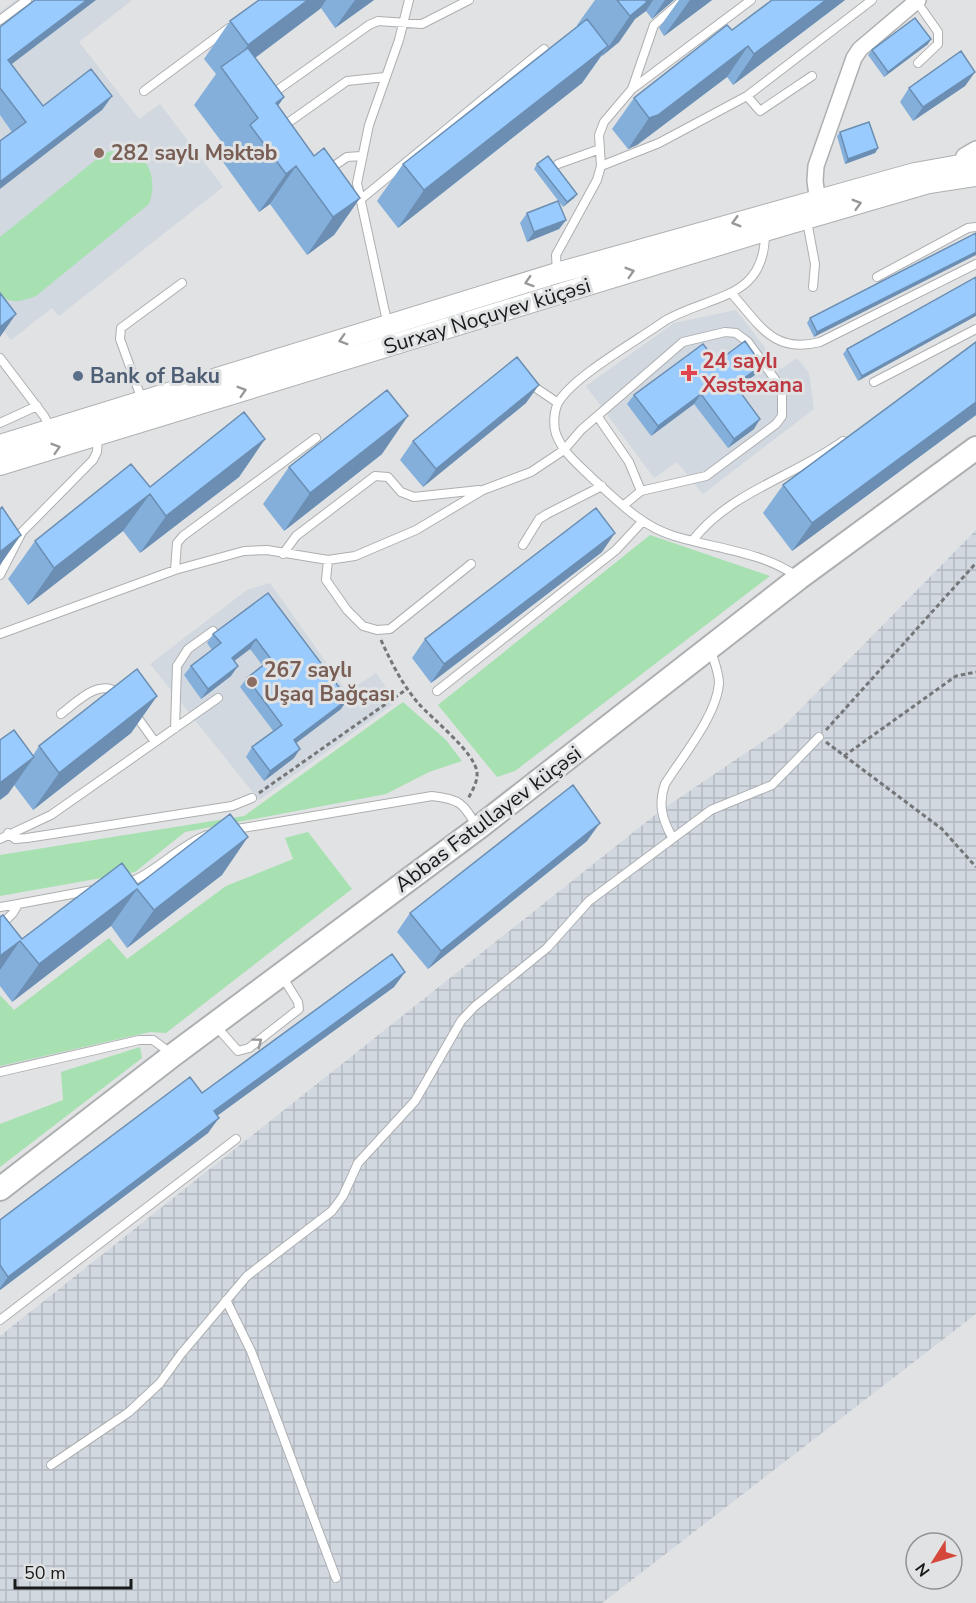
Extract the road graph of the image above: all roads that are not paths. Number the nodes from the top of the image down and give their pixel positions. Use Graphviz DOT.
graph roads {
  1 [pos="27,0"];
  2 [pos="409,0"];
  3 [pos="469,0"];
  4 [pos="683,0"];
  5 [pos="751,0"];
  6 [pos="872,0"];
  7 [pos="917,1"];
  8 [pos="0,20"];
  9 [pos="238,21"];
  10 [pos="403,24"];
  11 [pos="544,49"];
  12 [pos="918,63"];
  13 [pos="813,76"];
  14 [pos="385,77"];
  15 [pos="632,89"];
  16 [pos="144,91"];
  17 [pos="747,96"];
  18 [pos="260,103"];
  19 [pos="276,137"];
  20 [pos="600,149"];
  21 [pos="976,149"];
  22 [pos="361,156"];
  23 [pos="558,164"];
  24 [pos="601,166"];
  25 [pos="968,170"];
  26 [pos="323,174"];
  27 [pos="360,200"];
  28 [pos="814,211"];
  29 [pos="763,223"];
  30 [pos="976,227"];
  31 [pos="976,264"];
  32 [pos="557,273"];
  33 [pos="877,277"];
  34 [pos="182,282"];
  35 [pos="813,287"];
  36 [pos="732,294"];
  37 [pos="976,329"];
  38 [pos="390,336"];
  39 [pos="0,358"];
  40 [pos="523,379"];
  41 [pos="874,382"];
  42 [pos="142,400"];
  43 [pos="558,403"];
  44 [pos="37,406"];
  45 [pos="598,417"];
  46 [pos="0,423"];
  47 [pos="97,425"];
  48 [pos="50,429"];
  49 [pos="849,436"];
  50 [pos="316,438"];
  51 [pos="0,445"];
  52 [pos="976,448"];
  53 [pos="564,450"];
  54 [pos="0,465"];
  55 [pos="602,486"];
  56 [pos="483,490"];
  57 [pos="641,492"];
  58 [pos="624,505"];
  59 [pos="642,522"];
  60 [pos="693,540"];
  61 [pos="523,545"];
  62 [pos="283,554"];
  63 [pos="328,560"];
  64 [pos="471,564"];
  65 [pos="175,570"];
  66 [pos="0,575"];
  67 [pos="799,578"];
  68 [pos="213,631"];
  69 [pos="0,634"];
  70 [pos="710,647"];
  71 [pos="437,691"];
  72 [pos="124,698"];
  73 [pos="218,698"];
  74 [pos="131,707"];
  75 [pos="61,714"];
  76 [pos="175,728"];
  77 [pos="819,737"];
  78 [pos="155,742"];
  79 [pos="252,798"];
  80 [pos="478,828"];
  81 [pos="224,831"];
  82 [pos="8,833"];
  83 [pos="215,833"];
  84 [pos="672,837"];
  85 [pos="0,839"];
  86 [pos="116,885"];
  87 [pos="105,887"];
  88 [pos="18,904"];
  89 [pos="0,907"];
  90 [pos="0,926"];
  91 [pos="281,974"];
  92 [pos="214,1024"];
  93 [pos="173,1055"];
  94 [pos="0,1072"];
  95 [pos="236,1139"];
  96 [pos="0,1189"];
  97 [pos="226,1300"];
  98 [pos="0,1320"];
  99 [pos="51,1465"];
  100 [pos="336,1578"];
  1 -- 8 [label="lane"];
  2 -- 10 [label="lane"];
  3 -- 10 [label="lane"];
  4 -- 15 [label="lane"];
  5 -- 15 [label="lane"];
  6 -- 17 [label="lane"];
  7 -- 12 [label="lane"];
  7 -- 28 [label="street"];
  9 -- 16 [label="lane"];
  10 -- 14 [label="lane"];
  10 -- 18 [label="lane"];
  11 -- 27 [label="lane"];
  13 -- 17 [label="lane"];
  14 -- 19 [label="lane"];
  14 -- 22 [label="lane"];
  15 -- 20 [label="lane"];
  17 -- 24 [label="lane"];
  20 -- 23 [label="lane"];
  20 -- 24 [label="lane"];
  21 -- 25 [label="street"];
  22 -- 26 [label="lane"];
  22 -- 27 [label="lane"];
  24 -- 32 [label="lane"];
  25 -- 28 [label="street, Surxay Noçuyev küçəsi"];
  27 -- 38 [label="lane"];
  28 -- 29 [label="street, Surxay Noçuyev küçəsi"];
  28 -- 35 [label="lane"];
  29 -- 32 [label="street, Surxay Noçuyev küçəsi, one-way"];
  29 -- 36 [label="lane"];
  38 -- 29 [label="street, Surxay Noçuyev küçəsi, one-way"];
  30 -- 33 [label="lane"];
  31 -- 36 [label="lane"];
  32 -- 38 [label="street, Surxay Noçuyev küçəsi, one-way"];
  34 -- 42 [label="lane"];
  36 -- 43 [label="lane"];
  37 -- 41 [label="lane"];
  38 -- 42 [label="street, Surxay Noçuyev küçəsi, one-way"];
  47 -- 38 [label="street, Surxay Noçuyev küçəsi, one-way"];
  39 -- 44 [label="lane"];
  40 -- 43 [label="lane"];
  42 -- 47 [label="street, Surxay Noçuyev küçəsi"];
  43 -- 53 [label="lane"];
  44 -- 46 [label="lane"];
  44 -- 48 [label="lane"];
  45 -- 53 [label="lane"];
  45 -- 57 [label="lane"];
  45 -- 57 [label="lane"];
  47 -- 48 [label="street, Surxay Noçuyev küçəsi"];
  54 -- 47 [label="street, Surxay Noçuyev küçəsi, one-way"];
  47 -- 66 [label="lane"];
  48 -- 51 [label="street, Surxay Noçuyev küçəsi"];
  49 -- 60 [label="lane"];
  50 -- 65 [label="lane"];
  52 -- 67 [label="main road, Abbas Fətullayev küçəsi"];
  53 -- 55 [label="lane"];
  53 -- 56 [label="lane"];
  55 -- 58 [label="lane"];
  55 -- 61 [label="lane"];
  56 -- 62 [label="lane"];
  56 -- 63 [label="lane"];
  57 -- 58 [label="lane"];
  58 -- 59 [label="lane"];
  59 -- 60 [label="lane"];
  59 -- 71 [label="lane"];
  60 -- 67 [label="lane"];
  62 -- 63 [label="lane"];
  62 -- 65 [label="lane"];
  63 -- 64 [label="lane"];
  65 -- 69 [label="lane"];
  67 -- 70 [label="main road, Abbas Fətullayev küçəsi"];
  68 -- 76 [label="lane"];
  70 -- 80 [label="main road, Abbas Fətullayev küçəsi"];
  70 -- 84 [label="lane"];
  72 -- 75 [label="lane"];
  73 -- 76 [label="lane"];
  74 -- 78 [label="lane"];
  76 -- 78 [label="lane"];
  77 -- 84 [label="lane"];
  78 -- 82 [label="lane"];
  79 -- 82 [label="lane"];
  80 -- 81 [label="lane"];
  80 -- 91 [label="main road, Abbas Fətullayev küçəsi"];
  82 -- 85 [label="lane"];
  83 -- 86 [label="lane"];
  84 -- 97 [label="lane"];
  87 -- 88 [label="lane"];
  88 -- 89 [label="lane"];
  88 -- 90 [label="lane"];
  91 -- 92 [label="main road, Abbas Fətullayev küçəsi"];
  92 -- 91 [label="lane, one-way"];
  92 -- 93 [label="main road, Abbas Fətullayev küçəsi"];
  93 -- 94 [label="lane"];
  93 -- 96 [label="main road, Abbas Fətullayev küçəsi"];
  95 -- 98 [label="lane"];
  97 -- 99 [label="lane"];
  97 -- 100 [label="lane"];
}
